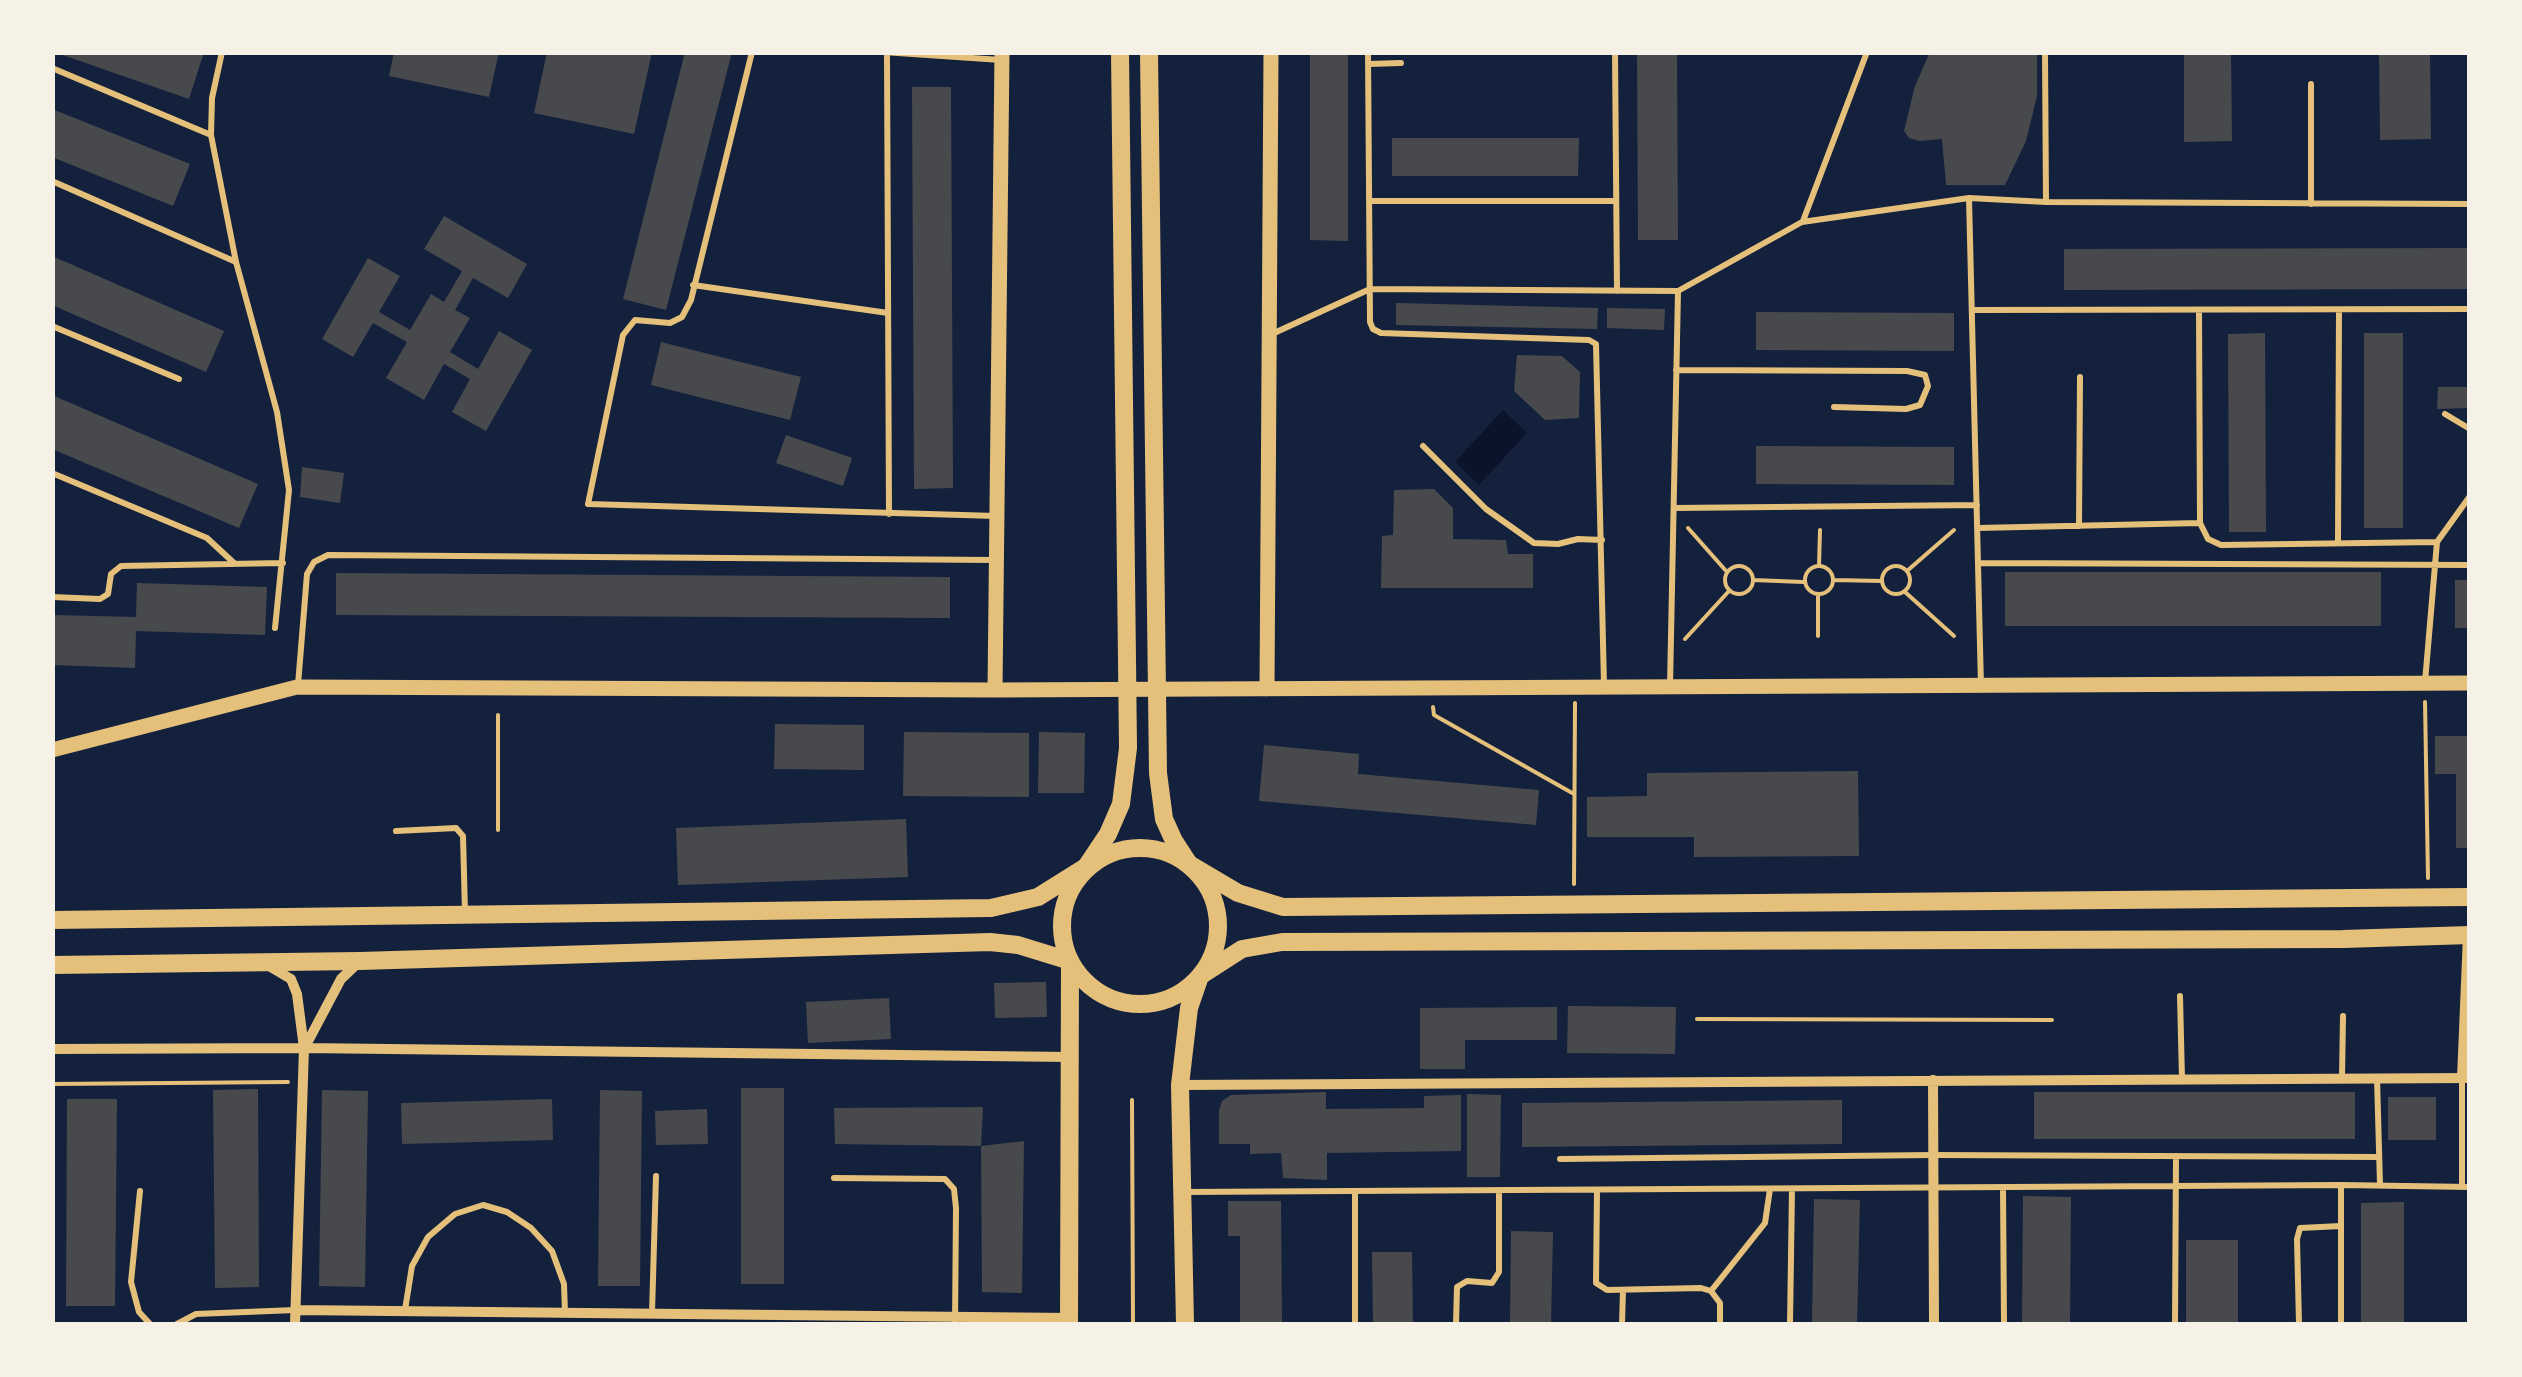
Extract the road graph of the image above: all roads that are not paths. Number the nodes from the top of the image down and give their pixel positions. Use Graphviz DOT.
graph roads {
  1 [pos="222,52"];
  2 [pos="752,52"];
  3 [pos="1120,52"];
  4 [pos="1149,52"];
  5 [pos="1272,52"];
  6 [pos="1368,52"];
  7 [pos="1615,52"];
  8 [pos="1867,52"];
  9 [pos="2045,52"];
  10 [pos="885,53"];
  11 [pos="1002,56"];
  12 [pos="1401,63"];
  13 [pos="1368,64"];
  14 [pos="52,68"];
  15 [pos="2311,84"];
  16 [pos="211,135"];
  17 [pos="52,181"];
  18 [pos="1969,198"];
  19 [pos="1369,201"];
  20 [pos="1616,201"];
  21 [pos="2046,202"];
  22 [pos="2311,204"];
  23 [pos="2470,204"];
  24 [pos="1802,222"];
  25 [pos="236,262"];
  26 [pos="693,285"];
  27 [pos="1370,289"];
  28 [pos="1616,291"];
  29 [pos="1678,292"];
  30 [pos="2339,309"];
  31 [pos="2470,309"];
  32 [pos="1973,310"];
  33 [pos="2199,310"];
  34 [pos="888,312"];
  35 [pos="52,326"];
  36 [pos="1270,334"];
  37 [pos="1676,370"];
  38 [pos="2080,377"];
  39 [pos="178,378"];
  40 [pos="1834,407"];
  41 [pos="2445,414"];
  42 [pos="2470,429"];
  43 [pos="1423,446"];
  44 [pos="52,474"];
  45 [pos="2470,496"];
  46 [pos="1977,505"];
  47 [pos="1674,508"];
  48 [pos="888,514"];
  49 [pos="997,516"];
  50 [pos="2200,523"];
  51 [pos="2079,526"];
  52 [pos="1978,528"];
  53 [pos="1602,540"];
  54 [pos="2437,542"];
  55 [pos="2338,543"];
  56 [pos="997,560"];
  57 [pos="1978,562"];
  58 [pos="282,563"];
  59 [pos="234,564"];
  60 [pos="2470,565"];
  61 [pos="2435,566"];
  62 [pos="52,598"];
  63 [pos="274,628"];
  64 [pos="2425,683"];
  65 [pos="2470,683"];
  66 [pos="298,687"];
  67 [pos="1670,687"];
  68 [pos="1981,687"];
  69 [pos="1604,688"];
  70 [pos="1267,689"];
  71 [pos="995,690"];
  72 [pos="52,750"];
  73 [pos="396,831"];
  74 [pos="1189,864"];
  75 [pos="1086,868"];
  76 [pos="2470,898"];
  77 [pos="465,914"];
  78 [pos="52,920"];
  79 [pos="2469,936"];
  80 [pos="360,961"];
  81 [pos="1070,961"];
  82 [pos="260,963"];
  83 [pos="52,965"];
  84 [pos="1200,976"];
  85 [pos="2180,996"];
  86 [pos="2343,1016"];
  87 [pos="52,1048"];
  88 [pos="304,1048"];
  89 [pos="1068,1057"];
  90 [pos="2342,1078"];
  91 [pos="2377,1078"];
  92 [pos="2466,1078"];
  93 [pos="2182,1079"];
  94 [pos="1934,1080"];
  95 [pos="1180,1085"];
  96 [pos="1934,1155"];
  97 [pos="2176,1156"];
  98 [pos="2379,1157"];
  99 [pos="1560,1159"];
  100 [pos="656,1176"];
  101 [pos="834,1178"];
  102 [pos="2342,1185"];
  103 [pos="2380,1185"];
  104 [pos="2466,1187"];
  105 [pos="1934,1188"];
  106 [pos="2003,1188"];
  107 [pos="2176,1188"];
  108 [pos="1770,1189"];
  109 [pos="1792,1189"];
  110 [pos="1499,1190"];
  111 [pos="1597,1190"];
  112 [pos="140,1191"];
  113 [pos="1355,1191"];
  114 [pos="1182,1192"];
  115 [pos="2341,1226"];
  116 [pos="1623,1290"];
  117 [pos="1711,1291"];
  118 [pos="295,1310"];
  119 [pos="405,1312"];
  120 [pos="564,1313"];
  121 [pos="652,1314"];
  122 [pos="899,1321"];
  123 [pos="956,1321"];
  124 [pos="1069,1321"];
  125 [pos="150,1324"];
  126 [pos="177,1324"];
  127 [pos="295,1324"];
  128 [pos="1185,1324"];
  129 [pos="1355,1324"];
  130 [pos="1456,1324"];
  131 [pos="1622,1324"];
  132 [pos="1720,1324"];
  133 [pos="1790,1324"];
  134 [pos="1934,1324"];
  135 [pos="2004,1324"];
  136 [pos="2175,1324"];
  137 [pos="2299,1324"];
  138 [pos="2341,1324"];
  1 -- 16 [label="lane"];
  2 -- 26 [label="lane"];
  3 -- 75 [label="main road"];
  4 -- 74 [label="main road"];
  5 -- 36 [label="street"];
  6 -- 13 [label="lane"];
  7 -- 20 [label="lane"];
  8 -- 24 [label="lane"];
  9 -- 21 [label="lane"];
  10 -- 11 [label="lane"];
  10 -- 34 [label="lane"];
  11 -- 49 [label="street"];
  12 -- 13 [label="lane"];
  13 -- 19 [label="lane"];
  14 -- 16 [label="lane"];
  15 -- 22 [label="lane"];
  16 -- 25 [label="lane"];
  17 -- 25 [label="lane"];
  18 -- 21 [label="lane"];
  18 -- 24 [label="lane"];
  18 -- 32 [label="lane"];
  19 -- 20 [label="lane"];
  19 -- 27 [label="lane"];
  20 -- 28 [label="lane"];
  21 -- 22 [label="lane"];
  22 -- 23 [label="lane"];
  24 -- 29 [label="lane"];
  25 -- 58 [label="lane"];
  26 -- 34 [label="lane"];
  26 -- 48 [label="lane"];
  27 -- 28 [label="lane"];
  27 -- 36 [label="lane"];
  27 -- 53 [label="lane"];
  28 -- 29 [label="lane"];
  29 -- 37 [label="lane"];
  30 -- 31 [label="lane"];
  30 -- 33 [label="lane"];
  30 -- 55 [label="lane"];
  32 -- 33 [label="lane"];
  32 -- 46 [label="lane"];
  33 -- 50 [label="lane"];
  34 -- 48 [label="lane"];
  35 -- 39 [label="lane"];
  36 -- 70 [label="street"];
  37 -- 40 [label="lane"];
  37 -- 47 [label="lane"];
  38 -- 51 [label="lane"];
  41 -- 42 [label="lane"];
  43 -- 53 [label="lane"];
  44 -- 59 [label="lane"];
  45 -- 54 [label="lane"];
  46 -- 47 [label="lane"];
  46 -- 52 [label="lane"];
  47 -- 67 [label="lane"];
  48 -- 49 [label="lane"];
  49 -- 56 [label="street"];
  50 -- 51 [label="lane"];
  50 -- 55 [label="lane"];
  51 -- 52 [label="lane"];
  52 -- 57 [label="lane"];
  53 -- 69 [label="lane"];
  54 -- 55 [label="lane"];
  54 -- 61 [label="lane"];
  56 -- 66 [label="lane"];
  56 -- 71 [label="street"];
  57 -- 61 [label="lane"];
  57 -- 68 [label="lane"];
  58 -- 59 [label="lane"];
  58 -- 63 [label="lane"];
  59 -- 62 [label="lane"];
  60 -- 61 [label="lane"];
  61 -- 64 [label="lane"];
  64 -- 65 [label="street"];
  64 -- 68 [label="street"];
  66 -- 71 [label="street"];
  66 -- 72 [label="street"];
  67 -- 68 [label="street"];
  67 -- 69 [label="street"];
  69 -- 70 [label="street"];
  70 -- 71 [label="street"];
  73 -- 77 [label="lane"];
  74 -- 75 [label="main road"];
  74 -- 76 [label="main road"];
  74 -- 84 [label="main road"];
  75 -- 77 [label="main road"];
  75 -- 81 [label="main road"];
  77 -- 78 [label="main road"];
  79 -- 84 [label="main road"];
  79 -- 92 [label="street"];
  80 -- 81 [label="main road"];
  80 -- 82 [label="main road"];
  80 -- 88 [label="street"];
  81 -- 84 [label="main road"];
  81 -- 89 [label="main road"];
  82 -- 83 [label="main road"];
  82 -- 88 [label="street"];
  84 -- 95 [label="main road"];
  85 -- 93 [label="lane"];
  86 -- 90 [label="lane"];
  87 -- 88 [label="street"];
  88 -- 89 [label="street"];
  88 -- 118 [label="street"];
  89 -- 124 [label="main road"];
  90 -- 91 [label="street"];
  90 -- 93 [label="street"];
  91 -- 92 [label="street"];
  91 -- 98 [label="lane"];
  92 -- 104 [label="lane"];
  93 -- 94 [label="street"];
  94 -- 95 [label="street"];
  94 -- 96 [label="street"];
  95 -- 114 [label="main road"];
  96 -- 97 [label="lane"];
  96 -- 99 [label="lane"];
  96 -- 105 [label="street"];
  97 -- 98 [label="lane"];
  97 -- 107 [label="lane"];
  98 -- 103 [label="lane"];
  100 -- 121 [label="lane"];
  101 -- 123 [label="lane"];
  102 -- 103 [label="lane"];
  102 -- 107 [label="lane"];
  102 -- 115 [label="lane"];
  103 -- 104 [label="lane"];
  105 -- 106 [label="lane"];
  105 -- 109 [label="lane"];
  105 -- 134 [label="street"];
  106 -- 107 [label="lane"];
  106 -- 135 [label="lane"];
  107 -- 136 [label="lane"];
  108 -- 109 [label="lane"];
  108 -- 111 [label="lane"];
  108 -- 117 [label="lane"];
  109 -- 133 [label="lane"];
  110 -- 111 [label="lane"];
  110 -- 113 [label="lane"];
  110 -- 130 [label="lane"];
  111 -- 116 [label="lane"];
  112 -- 125 [label="lane"];
  113 -- 114 [label="lane"];
  113 -- 129 [label="lane"];
  114 -- 128 [label="main road"];
  115 -- 137 [label="lane"];
  115 -- 138 [label="lane"];
  116 -- 117 [label="lane"];
  116 -- 131 [label="lane"];
  117 -- 132 [label="lane"];
  118 -- 119 [label="street"];
  118 -- 126 [label="lane"];
  118 -- 127 [label="street"];
  119 -- 120 [label="street"];
  119 -- 120 [label="lane"];
  120 -- 121 [label="street"];
  121 -- 122 [label="street"];
  122 -- 123 [label="street"];
  123 -- 124 [label="street"];
}
